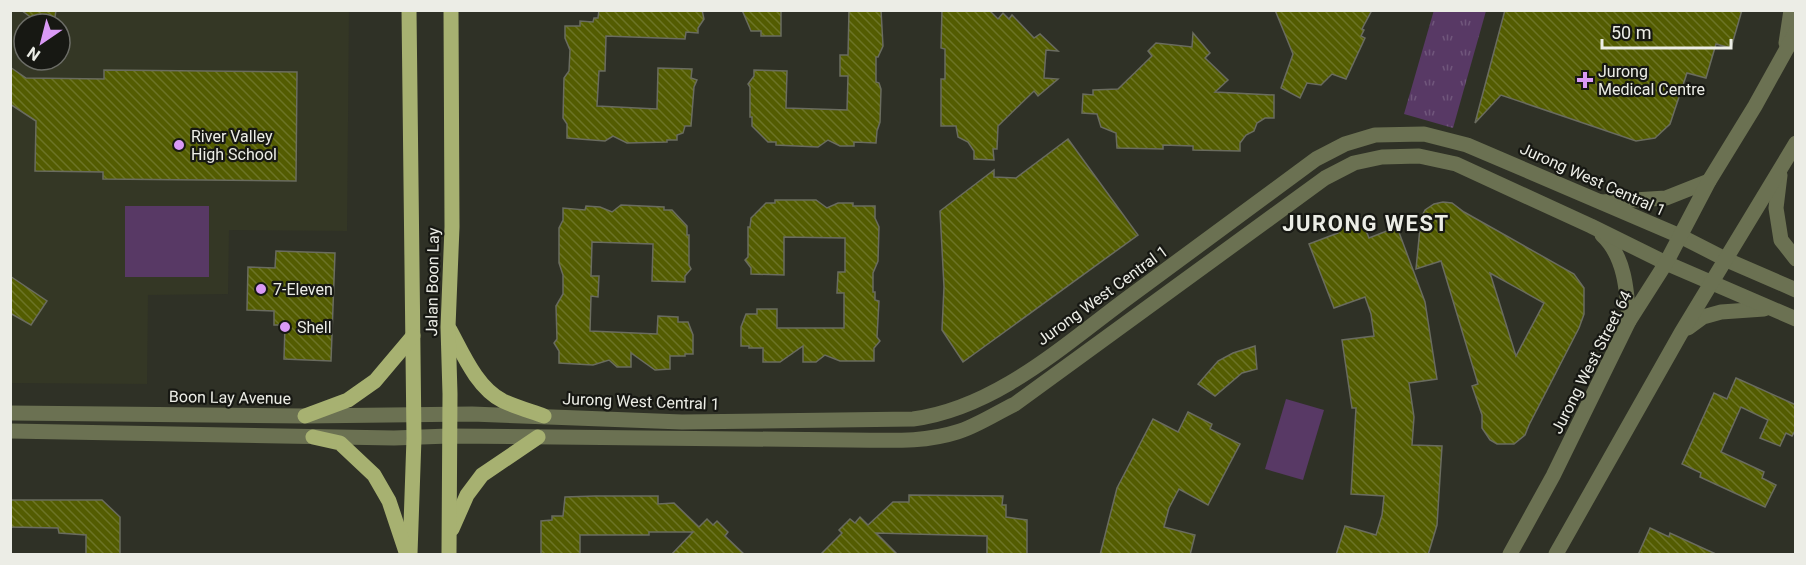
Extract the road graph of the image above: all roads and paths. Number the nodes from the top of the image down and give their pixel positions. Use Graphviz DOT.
graph roads {
  1 [pos="409,10"];
  2 [pos="451,10"];
  3 [pos="1791,10"];
  4 [pos="1796,32"];
  5 [pos="1784,52"];
  6 [pos="1796,144"];
  7 [pos="1783,163"];
  8 [pos="1709,181"];
  9 [pos="1599,202"];
  10 [pos="1591,226"];
  11 [pos="1680,236"];
  12 [pos="1796,259"];
  13 [pos="1727,260"];
  14 [pos="1666,263"];
  15 [pos="1712,285"];
  16 [pos="1796,290"];
  17 [pos="1779,312"];
  18 [pos="1796,319"];
  19 [pos="1629,321"];
  20 [pos="448,327"];
  21 [pos="1681,333"];
  22 [pos="413,336"];
  23 [pos="10,413"];
  24 [pos="450,414"];
  25 [pos="414,415"];
  26 [pos="304,416"];
  27 [pos="544,416"];
  28 [pos="10,431"];
  29 [pos="449,436"];
  30 [pos="538,436"];
  31 [pos="313,437"];
  32 [pos="414,438"];
  33 [pos="449,537"];
  34 [pos="409,555"];
  35 [pos="449,555"];
  36 [pos="1510,555"];
  37 [pos="1556,555"];
  1 -- 22 [label="main road, Jalan Boon Lay"];
  2 -- 20 [label="main road, Jalan Boon Lay"];
  3 -- 5 [label="street"];
  4 -- 5 [label="street, Jurong West Street 64"];
  5 -- 8 [label="street, Jurong West Street 64"];
  6 -- 7 [label="street"];
  7 -- 12 [label="street"];
  7 -- 13 [label="street"];
  8 -- 9 [label="street"];
  8 -- 11 [label="street, Jurong West Street 64"];
  9 -- 11 [label="street, Jurong West Central 1"];
  9 -- 27 [label="street, Jurong West Central 1"];
  10 -- 14 [label="street"];
  10 -- 19 [label="street"];
  10 -- 30 [label="street"];
  11 -- 13 [label="street, Jurong West Central 1"];
  11 -- 14 [label="street, Jurong West Street 64"];
  13 -- 15 [label="street"];
  13 -- 16 [label="street, Jurong West Central 1"];
  14 -- 15 [label="street"];
  14 -- 19 [label="street, Jurong West Street 64"];
  15 -- 17 [label="street"];
  15 -- 21 [label="street"];
  17 -- 18 [label="street"];
  17 -- 21 [label="street"];
  19 -- 36 [label="street, Jurong West Street 64"];
  20 -- 24 [label="main road, Jalan Boon Lay"];
  20 -- 27 [label="main road"];
  21 -- 37 [label="street"];
  22 -- 25 [label="main road, Jalan Boon Lay"];
  22 -- 26 [label="main road"];
  23 -- 26 [label="street, Boon Lay Avenue"];
  24 -- 25 [label="street, Boon Lay Avenue"];
  24 -- 27 [label="street, Jurong West Central 1"];
  24 -- 29 [label="main road, Jalan Boon Lay"];
  25 -- 26 [label="street, Boon Lay Avenue"];
  25 -- 32 [label="main road, Jalan Boon Lay"];
  28 -- 31 [label="street"];
  29 -- 30 [label="street"];
  29 -- 32 [label="street"];
  29 -- 33 [label="main road, Jalan Boon Lay"];
  30 -- 33 [label="main road"];
  31 -- 32 [label="street"];
  31 -- 34 [label="main road"];
  32 -- 34 [label="main road, Jalan Boon Lay"];
  33 -- 35 [label="main road, Jalan Boon Lay"];
}
